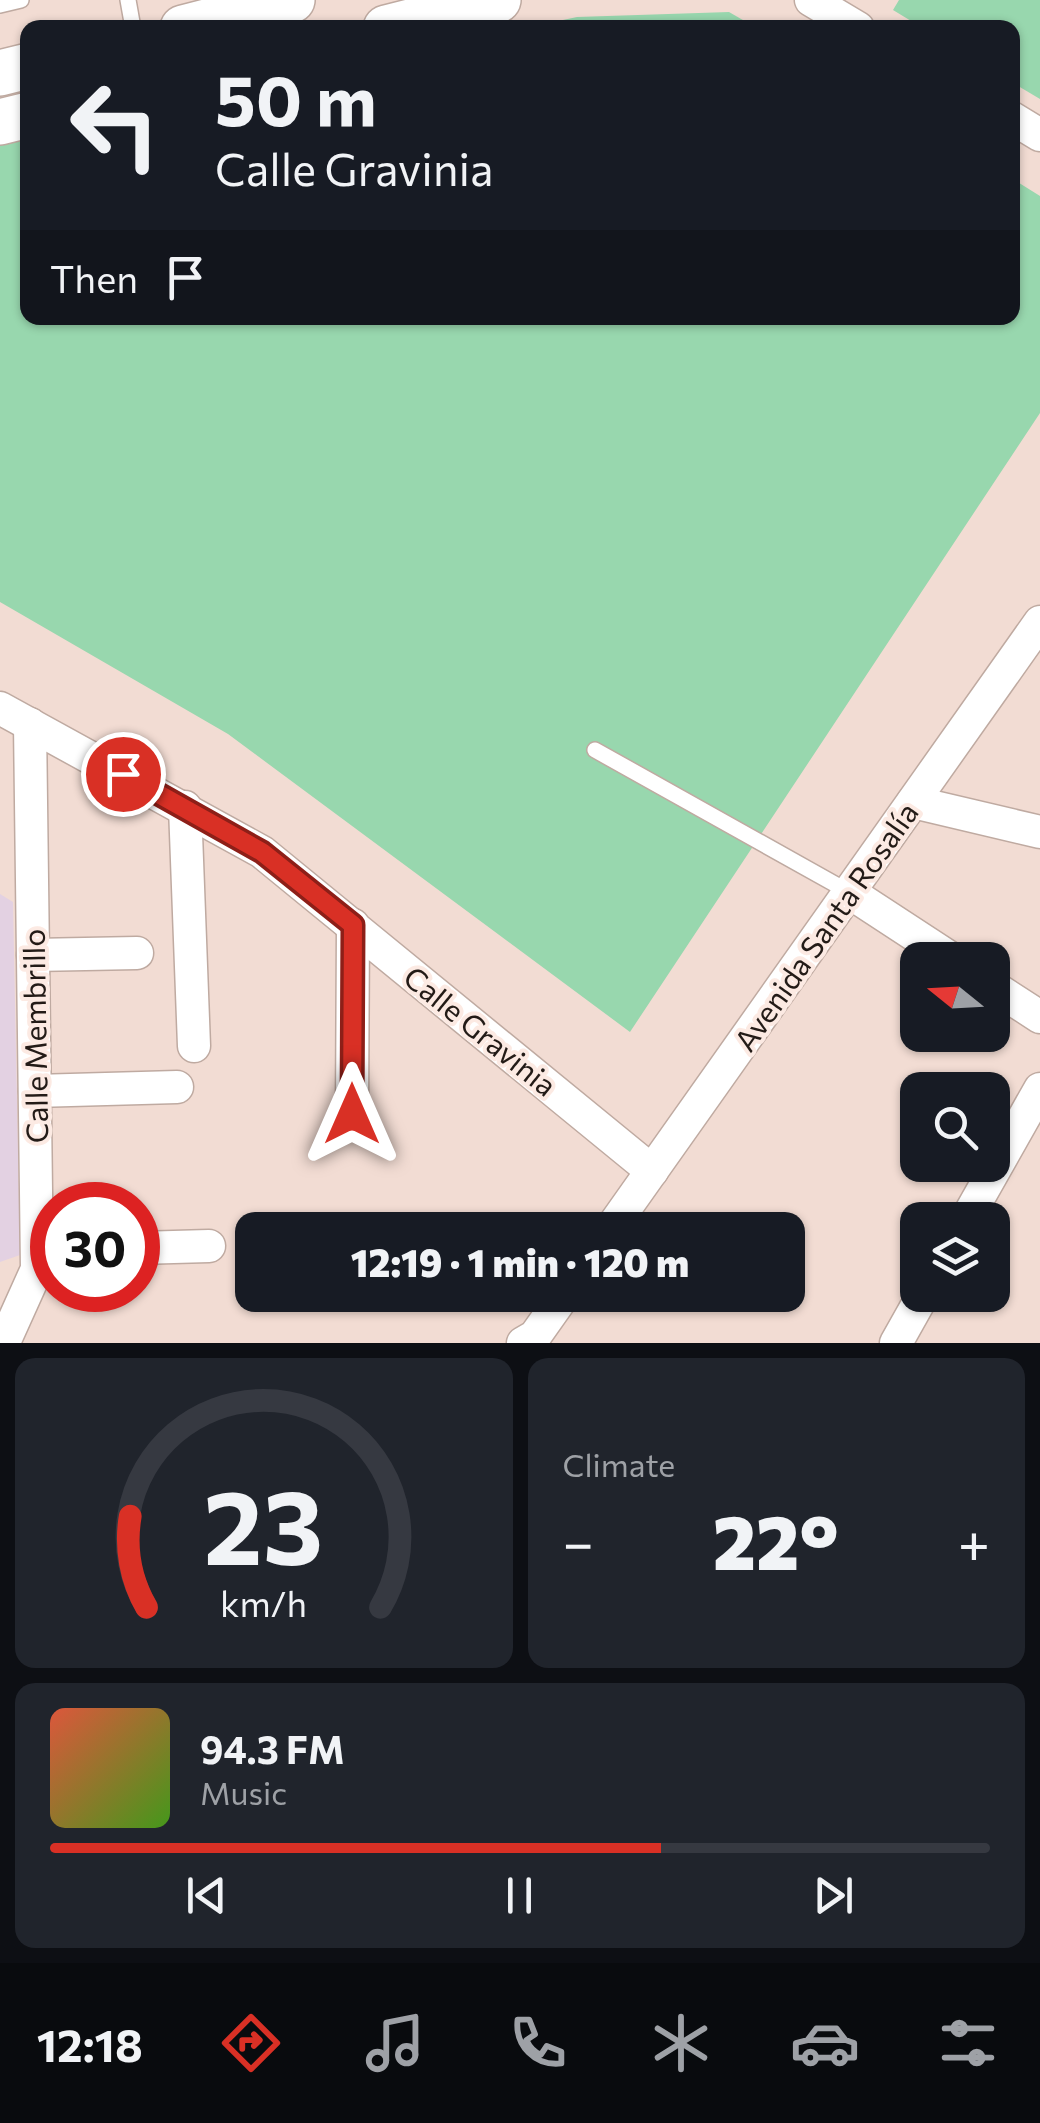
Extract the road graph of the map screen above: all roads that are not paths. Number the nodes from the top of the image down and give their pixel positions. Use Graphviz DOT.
graph roads {
  1 [pos="21,0"];
  2 [pos="292,0"];
  3 [pos="498,0"];
  4 [pos="811,0"];
  5 [pos="0,5"];
  6 [pos="214,20"];
  7 [pos="418,20"];
  8 [pos="845,20"];
  9 [pos="1040,622"];
  10 [pos="0,708"];
  11 [pos="30,724"];
  12 [pos="596,750"];
  13 [pos="913,802"];
  14 [pos="185,807"];
  15 [pos="1040,832"];
  16 [pos="849,892"];
  17 [pos="353,925"];
  18 [pos="925,942"];
  19 [pos="137,953"];
  20 [pos="33,955"];
  21 [pos="1010,998"];
  22 [pos="1040,1017"];
  23 [pos="194,1046"];
  24 [pos="176,1087"];
  25 [pos="1040,1088"];
  26 [pos="34,1091"];
  27 [pos="352,1114"];
  28 [pos="652,1171"];
  29 [pos="40,1182"];
  30 [pos="976,1202"];
  31 [pos="623,1212"];
  32 [pos="209,1246"];
  33 [pos="160,1247"];
  34 [pos="30,1290"];
  35 [pos="553,1312"];
  36 [pos="914,1312"];
  37 [pos="4,1340"];
  38 [pos="534,1341"];
  39 [pos="896,1343"];
  1 -- 5 [label="lane"];
  2 -- 6 [label="main road"];
  3 -- 7 [label="main road"];
  4 -- 8 [label="street"];
  9 -- 13 [label="street, Avenida Santa Rosalía"];
  10 -- 11 [label="street, Calle Gravinia"];
  11 -- 14 [label="street, Calle Gravinia"];
  11 -- 20 [label="street, Calle Membrillo"];
  12 -- 16 [label="lane"];
  13 -- 15 [label="street"];
  13 -- 16 [label="street, Avenida Santa Rosalía"];
  14 -- 17 [label="street, Calle Gravinia"];
  14 -- 23 [label="street"];
  16 -- 18 [label="street"];
  16 -- 28 [label="street, Avenida Santa Rosalía"];
  17 -- 27 [label="street"];
  17 -- 28 [label="street, Calle Gravinia"];
  19 -- 20 [label="street"];
  20 -- 26 [label="street, Calle Membrillo"];
  21 -- 22 [label="street"];
  24 -- 26 [label="street"];
  25 -- 30 [label="street"];
  26 -- 29 [label="street, Calle Membrillo"];
  28 -- 31 [label="street, Avenida Santa Rosalía"];
  32 -- 33 [label="street"];
  34 -- 37 [label="street, Calle Membrillo"];
  35 -- 38 [label="street"];
  36 -- 39 [label="street"];
}
